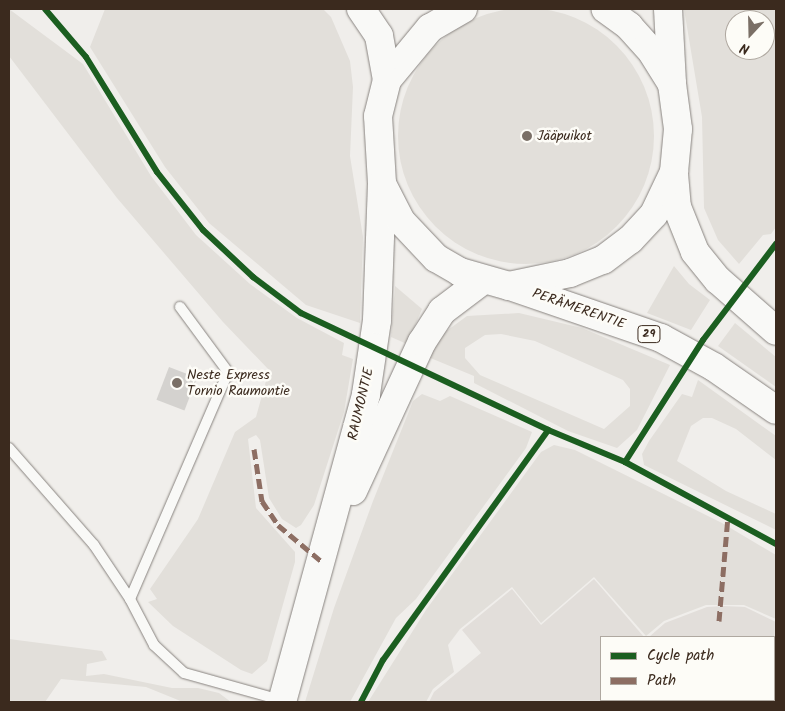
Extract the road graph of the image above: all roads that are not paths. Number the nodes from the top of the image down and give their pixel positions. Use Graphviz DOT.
graph roads {
  1 [pos="361,9"];
  2 [pos="463,9"];
  3 [pos="606,9"];
  4 [pos="668,9"];
  5 [pos="386,80"];
  6 [pos="672,84"];
  7 [pos="674,172"];
  8 [pos="382,184"];
  9 [pos="496,283"];
  10 [pos="180,307"];
  11 [pos="776,331"];
  12 [pos="776,410"];
  13 [pos="9,448"];
  14 [pos="321,561"];
  15 [pos="130,599"];
  16 [pos="282,701"];
  1 -- 5 [label="main road, 29"];
  2 -- 5 [label="main road, 29"];
  3 -- 6 [label="main road"];
  4 -- 6 [label="main road"];
  5 -- 8 [label="main road, 29"];
  6 -- 7 [label="main road"];
  7 -- 9 [label="main road"];
  7 -- 11 [label="main road"];
  8 -- 9 [label="main road, 29"];
  8 -- 14 [label="main road, RAUMONTIE"];
  9 -- 12 [label="main road, PERÄMERENTIE / 29"];
  9 -- 14 [label="main road, RAUMONTIE"];
  10 -- 15 [label="lane"];
  13 -- 15 [label="lane"];
  14 -- 16 [label="main road, RAUMONTIE"];
  15 -- 16 [label="lane"];
}
